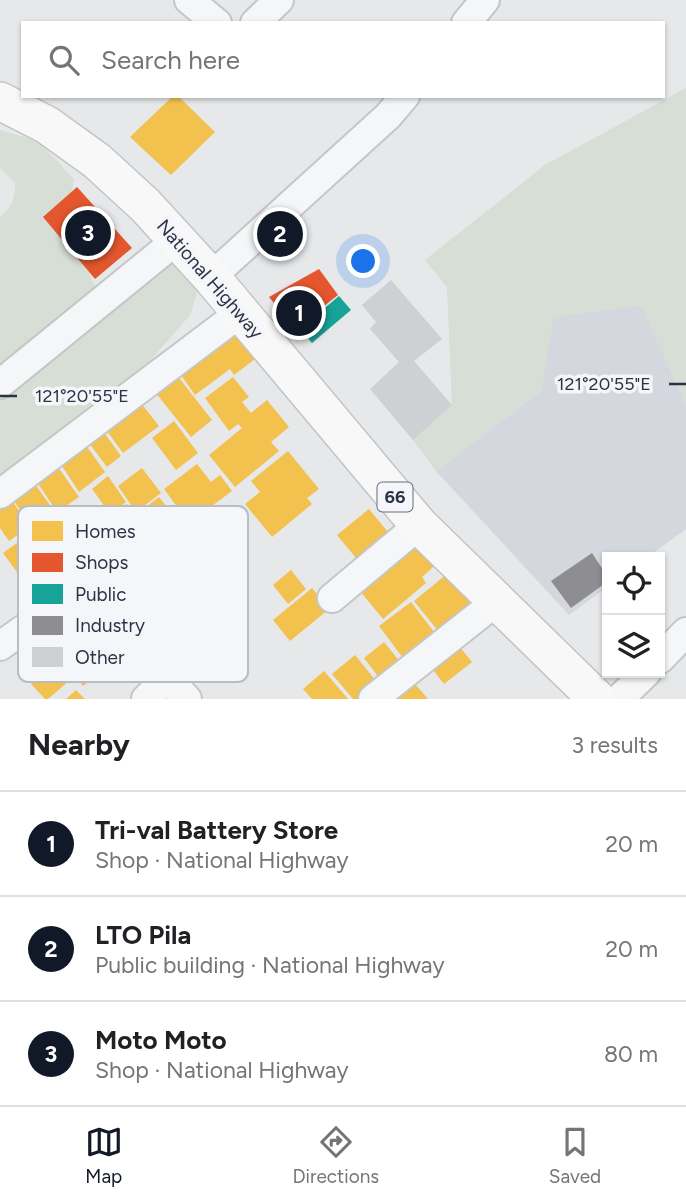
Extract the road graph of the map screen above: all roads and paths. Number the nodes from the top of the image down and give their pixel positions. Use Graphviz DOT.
graph roads {
  1 [pos="189,0"];
  2 [pos="279,0"];
  3 [pos="485,0"];
  4 [pos="215,21"];
  5 [pos="257,21"];
  6 [pos="468,21"];
  7 [pos="403,98"];
  8 [pos="0,101"];
  9 [pos="178,239"];
  10 [pos="211,277"];
  11 [pos="240,313"];
  12 [pos="0,384"];
  13 [pos="0,494"];
  14 [pos="419,525"];
  15 [pos="332,598"];
  16 [pos="497,601"];
  17 [pos="686,632"];
  18 [pos="18,633"];
  19 [pos="0,646"];
  20 [pos="665,654"];
  21 [pos="641,678"];
  22 [pos="163,682"];
  23 [pos="171,682"];
  24 [pos="146,699"];
  25 [pos="187,699"];
  26 [pos="373,699"];
  27 [pos="597,699"];
  28 [pos="619,699"];
  1 -- 4 [label="street"];
  2 -- 5 [label="street"];
  3 -- 6 [label="street"];
  7 -- 10 [label="street"];
  8 -- 9 [label="main road, National Highway / 66"];
  9 -- 10 [label="main road, National Highway / 66"];
  9 -- 12 [label="street"];
  10 -- 11 [label="main road, National Highway / 66"];
  11 -- 13 [label="street"];
  11 -- 14 [label="main road, National Highway / 66"];
  14 -- 15 [label="street"];
  14 -- 16 [label="main road, National Highway / 66"];
  16 -- 26 [label="street"];
  16 -- 27 [label="main road, National Highway / 66"];
  17 -- 20 [label="street"];
  18 -- 19 [label="street"];
  21 -- 28 [label="street"];
  22 -- 24 [label="street"];
  23 -- 25 [label="street"];
}
